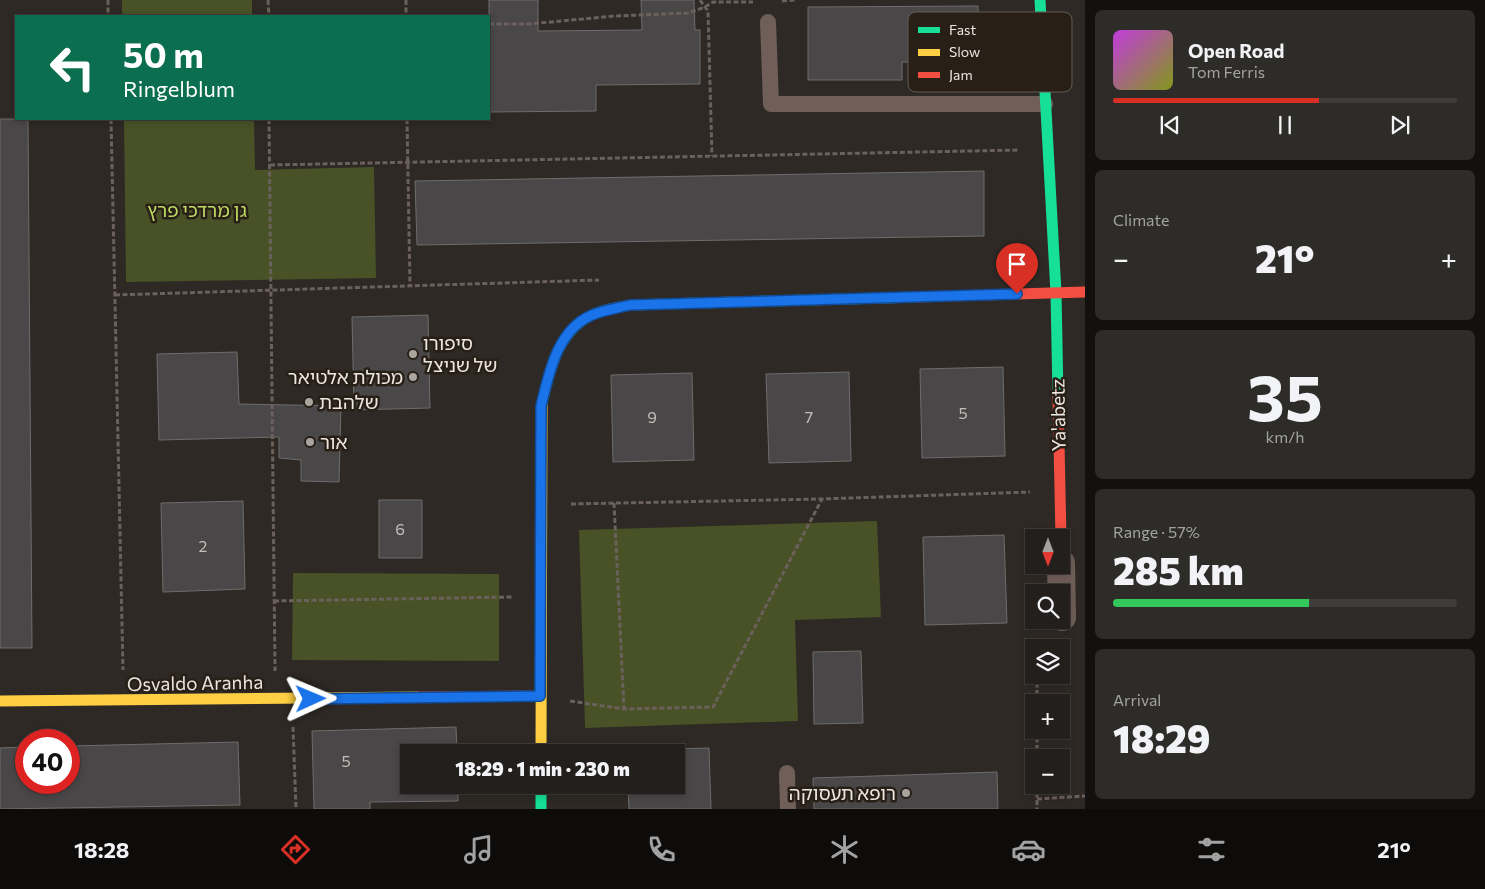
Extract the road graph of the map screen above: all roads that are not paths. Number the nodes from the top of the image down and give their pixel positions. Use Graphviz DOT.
graph roads {
  1 [pos="768,22"];
  2 [pos="1044,92"];
  3 [pos="1045,104"];
  4 [pos="1085,292"];
  5 [pos="1056,293"];
  6 [pos="1061,529"];
  7 [pos="540,696"];
  8 [pos="0,701"];
  9 [pos="541,744"];
  10 [pos="787,773"];
  11 [pos="541,794"];
  12 [pos="542,809"];
  13 [pos="788,809"];
  1 -- 3 [label="lane"];
  2 -- 3 [label="street, Ya'abetz"];
  3 -- 5 [label="street, Ya'abetz"];
  4 -- 5 [label="street"];
  5 -- 6 [label="street, Ya'abetz"];
  5 -- 7 [label="street"];
  7 -- 8 [label="street, Osvaldo Aranha"];
  7 -- 9 [label="street"];
  10 -- 13 [label="lane"];
  11 -- 12 [label="street"];
}
